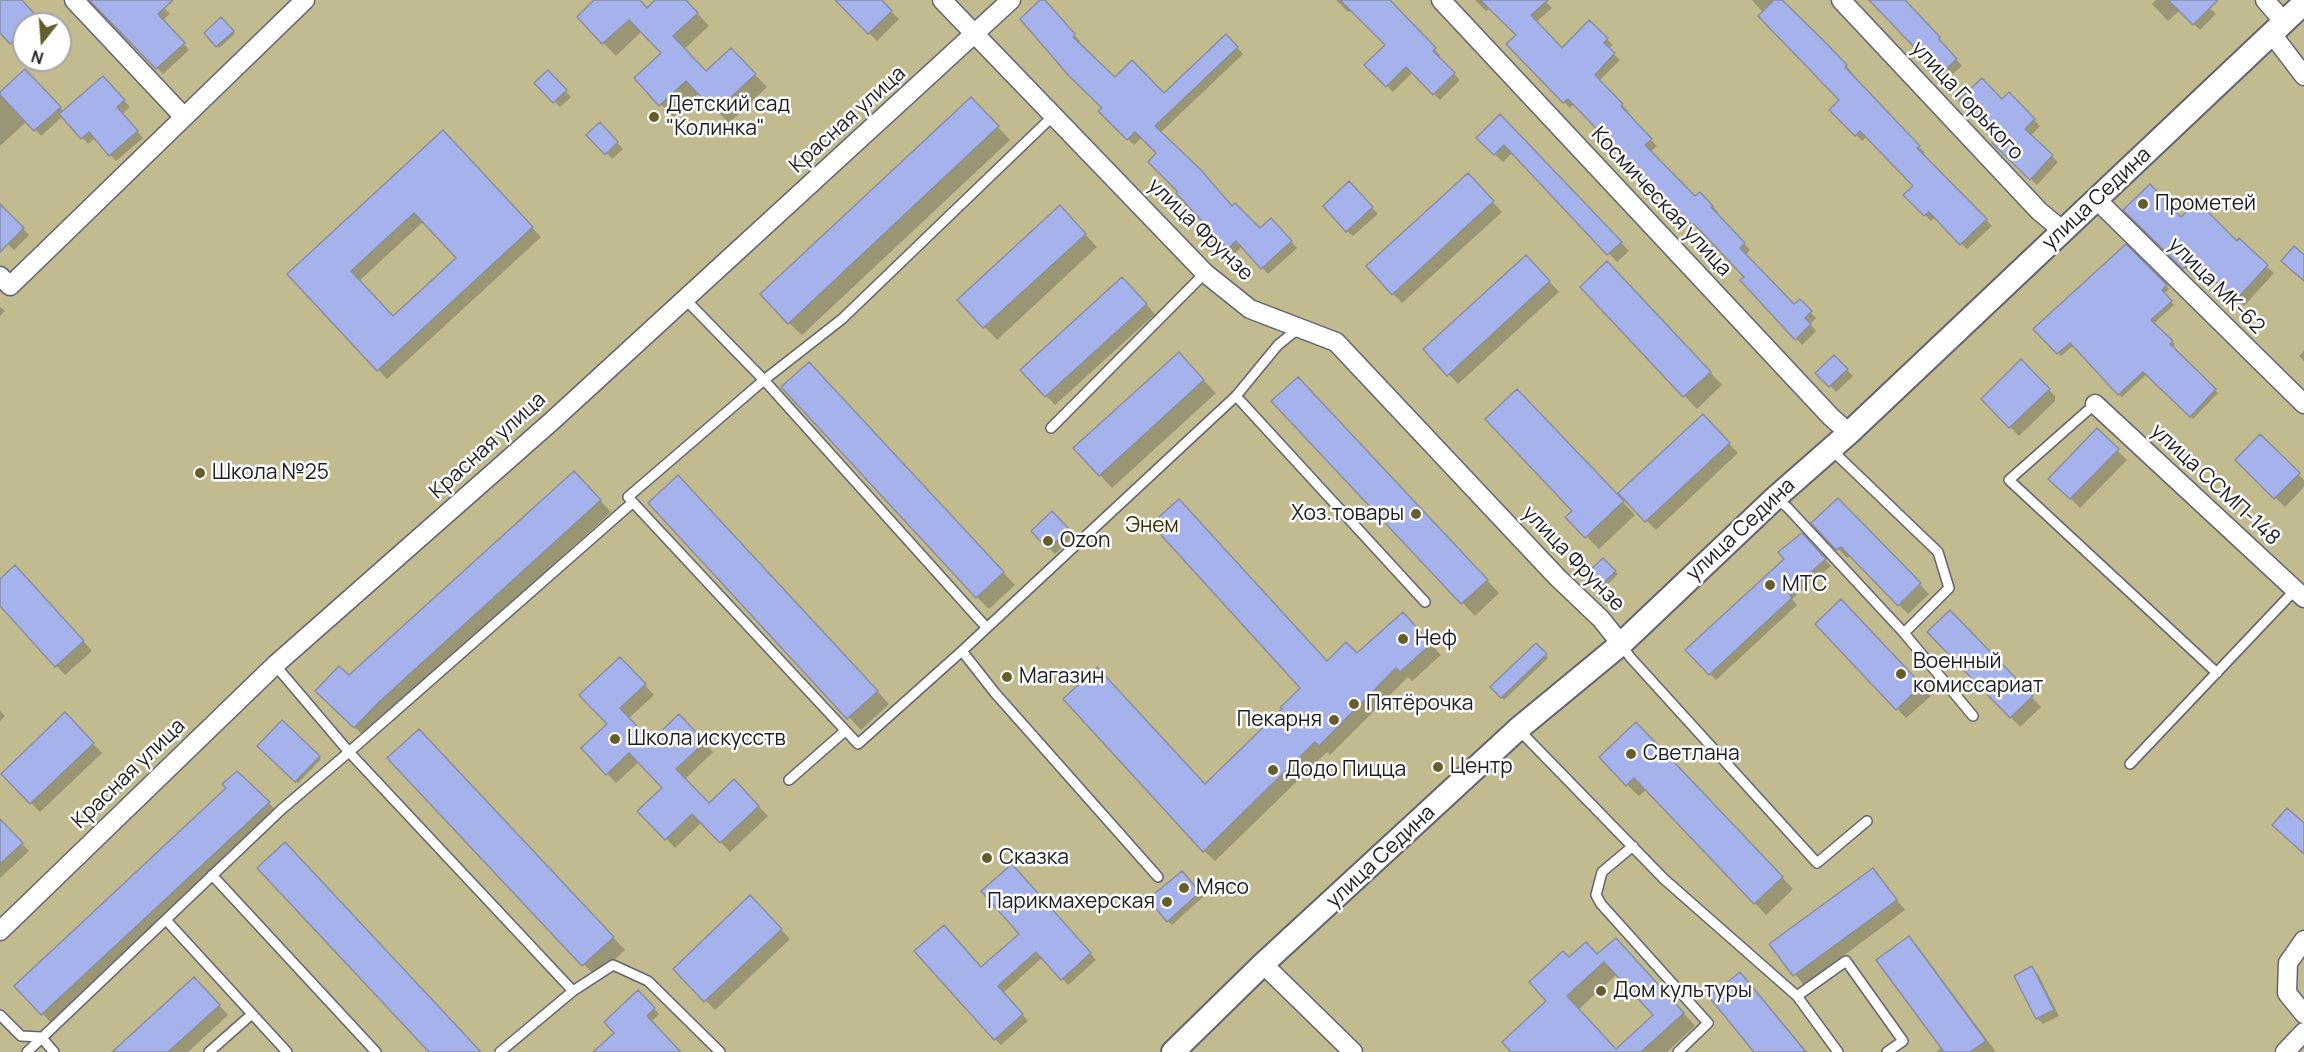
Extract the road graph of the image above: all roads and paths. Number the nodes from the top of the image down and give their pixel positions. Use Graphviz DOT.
graph roads {
  1 [pos="74,0"];
  2 [pos="305,0"];
  3 [pos="942,0"];
  4 [pos="1011,0"];
  5 [pos="1441,0"];
  6 [pos="1841,0"];
  7 [pos="2265,0"];
  8 [pos="2304,3"];
  9 [pos="2278,28"];
  10 [pos="975,34"];
  11 [pos="2304,76"];
  12 [pos="1054,115"];
  13 [pos="184,117"];
  14 [pos="2096,199"];
  15 [pos="2063,231"];
  16 [pos="1205,273"];
  17 [pos="5,281"];
  18 [pos="685,299"];
  19 [pos="1299,328"];
  20 [pos="764,380"];
  21 [pos="1236,396"];
  22 [pos="2095,404"];
  23 [pos="2304,404"];
  24 [pos="1051,428"];
  25 [pos="1843,438"];
  26 [pos="1775,498"];
  27 [pos="632,503"];
  28 [pos="2299,594"];
  29 [pos="1425,602"];
  30 [pos="986,627"];
  31 [pos="1904,633"];
  32 [pos="1621,644"];
  33 [pos="962,651"];
  34 [pos="275,665"];
  35 [pos="2217,673"];
  36 [pos="1973,716"];
  37 [pos="1518,729"];
  38 [pos="845,731"];
  39 [pos="349,752"];
  40 [pos="2130,764"];
  41 [pos="789,780"];
  42 [pos="1868,821"];
  43 [pos="1633,846"];
  44 [pos="212,874"];
  45 [pos="1158,877"];
  46 [pos="166,920"];
  47 [pos="0,931"];
  48 [pos="2304,940"];
  49 [pos="1263,964"];
  50 [pos="573,991"];
  51 [pos="1797,996"];
  52 [pos="252,1014"];
  53 [pos="2304,1014"];
  54 [pos="0,1015"];
  55 [pos="2304,1032"];
  56 [pos="41,1037"];
  57 [pos="27,1052"];
  58 [pos="54,1052"];
  59 [pos="209,1052"];
  60 [pos="287,1052"];
  61 [pos="376,1052"];
  62 [pos="500,1052"];
  63 [pos="720,1052"];
  64 [pos="1173,1052"];
  65 [pos="1353,1052"];
  66 [pos="1678,1052"];
  67 [pos="1838,1052"];
  68 [pos="1887,1052"];
  69 [pos="2284,1052"];
  1 -- 13 [label="street"];
  2 -- 13 [label="street"];
  3 -- 10 [label="street, улица Фрунзе"];
  4 -- 10 [label="street, Красная улица"];
  5 -- 25 [label="street, Космическая улица"];
  6 -- 15 [label="street, улица Горького"];
  7 -- 9 [label="street"];
  8 -- 9 [label="street, улица Седина"];
  9 -- 11 [label="street"];
  9 -- 14 [label="street, улица Седина"];
  10 -- 12 [label="street, улица Фрунзе"];
  10 -- 18 [label="street, Красная улица"];
  12 -- 16 [label="street, улица Фрунзе"];
  12 -- 20 [label="lane"];
  13 -- 17 [label="street"];
  14 -- 15 [label="street, улица Седина"];
  14 -- 23 [label="street, улица МК-62"];
  15 -- 25 [label="street, улица Седина"];
  16 -- 19 [label="street, улица Фрунзе"];
  16 -- 24 [label="lane"];
  18 -- 20 [label="lane"];
  18 -- 34 [label="street, Красная улица"];
  19 -- 21 [label="lane"];
  19 -- 32 [label="street, улица Фрунзе"];
  20 -- 27 [label="lane"];
  20 -- 30 [label="lane"];
  21 -- 29 [label="lane"];
  21 -- 30 [label="lane"];
  22 -- 28 [label="street, улица ССМП-148"];
  22 -- 35 [label="lane"];
  25 -- 26 [label="street, улица Седина"];
  25 -- 31 [label="lane"];
  26 -- 31 [label="lane"];
  26 -- 32 [label="street, улица Седина"];
  27 -- 38 [label="lane"];
  27 -- 39 [label="lane"];
  28 -- 35 [label="lane"];
  30 -- 33 [label="lane"];
  31 -- 36 [label="lane"];
  32 -- 37 [label="street, улица Седина"];
  32 -- 42 [label="lane"];
  33 -- 38 [label="lane"];
  33 -- 45 [label="lane"];
  34 -- 39 [label="lane"];
  34 -- 47 [label="street, Красная улица"];
  35 -- 40 [label="lane"];
  37 -- 43 [label="lane"];
  37 -- 49 [label="street, улица Седина"];
  38 -- 41 [label="lane"];
  39 -- 44 [label="lane"];
  39 -- 50 [label="lane"];
  43 -- 51 [label="lane"];
  43 -- 66 [label="lane"];
  44 -- 46 [label="lane"];
  44 -- 61 [label="lane"];
  46 -- 52 [label="lane"];
  46 -- 56 [label="lane"];
  48 -- 53 [label="street"];
  49 -- 64 [label="street, улица Седина"];
  49 -- 65 [label="street"];
  50 -- 62 [label="lane"];
  50 -- 63 [label="lane"];
  51 -- 67 [label="lane"];
  51 -- 68 [label="lane"];
  52 -- 59 [label="lane"];
  52 -- 60 [label="lane"];
  54 -- 56 [label="lane"];
  55 -- 69 [label="street"];
  56 -- 57 [label="lane"];
  56 -- 58 [label="lane"];
}
